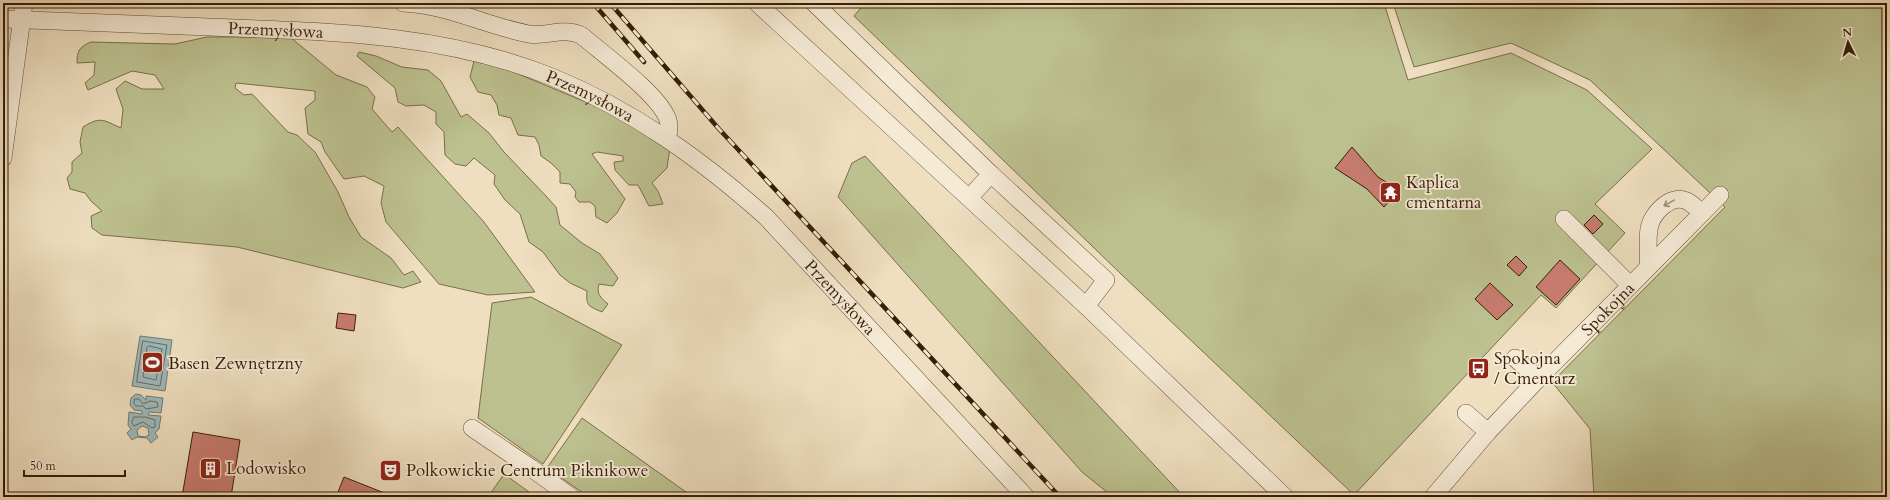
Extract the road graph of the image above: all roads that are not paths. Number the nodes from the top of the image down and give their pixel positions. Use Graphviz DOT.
graph roads {
  1 [pos="404,3"];
  2 [pos="757,3"];
  3 [pos="814,3"];
  4 [pos="426,4"];
  5 [pos="24,11"];
  6 [pos="3,18"];
  7 [pos="667,138"];
  8 [pos="3,158"];
  9 [pos="991,174"];
  10 [pos="1720,195"];
  11 [pos="969,198"];
  12 [pos="1702,213"];
  13 [pos="1564,219"];
  14 [pos="1648,267"];
  15 [pos="1630,285"];
  16 [pos="1086,306"];
  17 [pos="1515,358"];
  18 [pos="1538,379"];
  19 [pos="1466,413"];
  20 [pos="472,428"];
  21 [pos="1488,432"];
  22 [pos="571,497"];
  23 [pos="1026,497"];
  24 [pos="1285,497"];
  25 [pos="1433,497"];
  1 -- 4 [label="street"];
  2 -- 11 [label="street"];
  3 -- 9 [label="street"];
  4 -- 7 [label="street"];
  5 -- 6 [label="street, Przemysłowa"];
  5 -- 7 [label="street, Przemysłowa"];
  5 -- 8 [label="street"];
  7 -- 23 [label="street, Przemysłowa"];
  9 -- 11 [label="street"];
  9 -- 16 [label="street"];
  10 -- 12 [label="street, Spokojna"];
  11 -- 16 [label="street"];
  12 -- 14 [label="street, Spokojna"];
  12 -- 14 [label="street, one-way"];
  13 -- 15 [label="street"];
  14 -- 15 [label="street, Spokojna"];
  15 -- 18 [label="street, Spokojna"];
  16 -- 24 [label="street"];
  17 -- 18 [label="street"];
  18 -- 21 [label="street, Spokojna"];
  19 -- 21 [label="street"];
  20 -- 22 [label="street"];
  21 -- 25 [label="street, Spokojna"];
}
